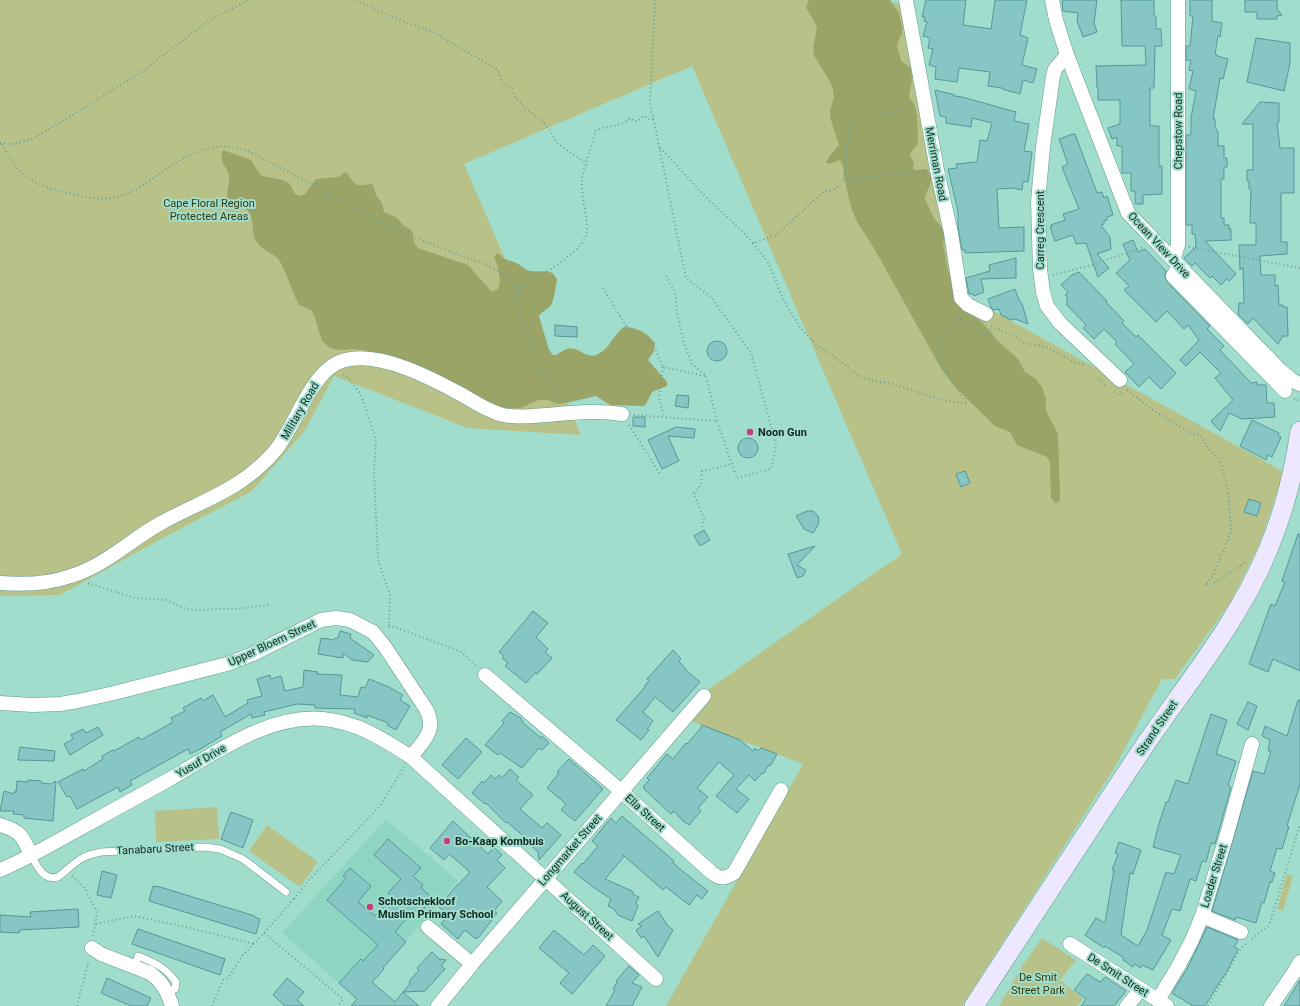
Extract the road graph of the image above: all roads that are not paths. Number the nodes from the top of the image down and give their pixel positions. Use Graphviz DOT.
graph roads {
  1 [pos="906,0"];
  2 [pos="1052,0"];
  3 [pos="1178,0"];
  4 [pos="1067,55"];
  5 [pos="1176,264"];
  6 [pos="988,320"];
  7 [pos="1300,384"];
  8 [pos="1123,385"];
  9 [pos="1285,391"];
  10 [pos="622,414"];
  11 [pos="1300,431"];
  12 [pos="0,583"];
  13 [pos="485,675"];
  14 [pos="704,696"];
  15 [pos="0,703"];
  16 [pos="1252,744"];
  17 [pos="411,757"];
  18 [pos="782,790"];
  19 [pos="621,791"];
  20 [pos="0,825"];
  21 [pos="31,855"];
  22 [pos="0,870"];
  23 [pos="545,879"];
  24 [pos="286,892"];
  25 [pos="1202,916"];
  26 [pos="428,927"];
  27 [pos="1241,932"];
  28 [pos="1070,944"];
  29 [pos="92,948"];
  30 [pos="1300,962"];
  31 [pos="472,964"];
  32 [pos="656,979"];
  33 [pos="1141,989"];
  34 [pos="1162,1003"];
  35 [pos="172,1006"];
  36 [pos="438,1006"];
  37 [pos="974,1006"];
  38 [pos="1127,1006"];
  39 [pos="1271,1006"];
  1 -- 6 [label="street, Merriman Road"];
  2 -- 4 [label="street, Ocean View Drive"];
  3 -- 5 [label="street, Chepstow Road"];
  4 -- 5 [label="street, Ocean View Drive"];
  4 -- 8 [label="street, Carreg Crescent"];
  5 -- 7 [label="street, Ocean View Drive"];
  5 -- 9 [label="street, Chepstow Road"];
  10 -- 12 [label="street, Military Road"];
  11 -- 37 [label="street, Strand Street"];
  13 -- 19 [label="street, Ella Street"];
  14 -- 19 [label="street, Longmarket Street"];
  15 -- 17 [label="street, Upper Bloem Street"];
  16 -- 25 [label="street, Loader Street"];
  17 -- 21 [label="street, Yusuf Drive"];
  17 -- 23 [label="street, August Street"];
  18 -- 19 [label="street, Ella Street"];
  19 -- 23 [label="street, Longmarket Street"];
  20 -- 21 [label="street"];
  21 -- 22 [label="street, Yusuf Drive"];
  21 -- 24 [label="lane, Tanabaru Street"];
  23 -- 31 [label="street, Longmarket Street"];
  23 -- 32 [label="street, August Street"];
  25 -- 27 [label="street"];
  25 -- 34 [label="street, Loader Street"];
  26 -- 31 [label="street"];
  28 -- 33 [label="street, De Smit Street"];
  29 -- 35 [label="street"];
  30 -- 39 [label="street"];
  31 -- 36 [label="street, Longmarket Street"];
  33 -- 34 [label="street, De Smit Street"];
  33 -- 38 [label="street"];
}
